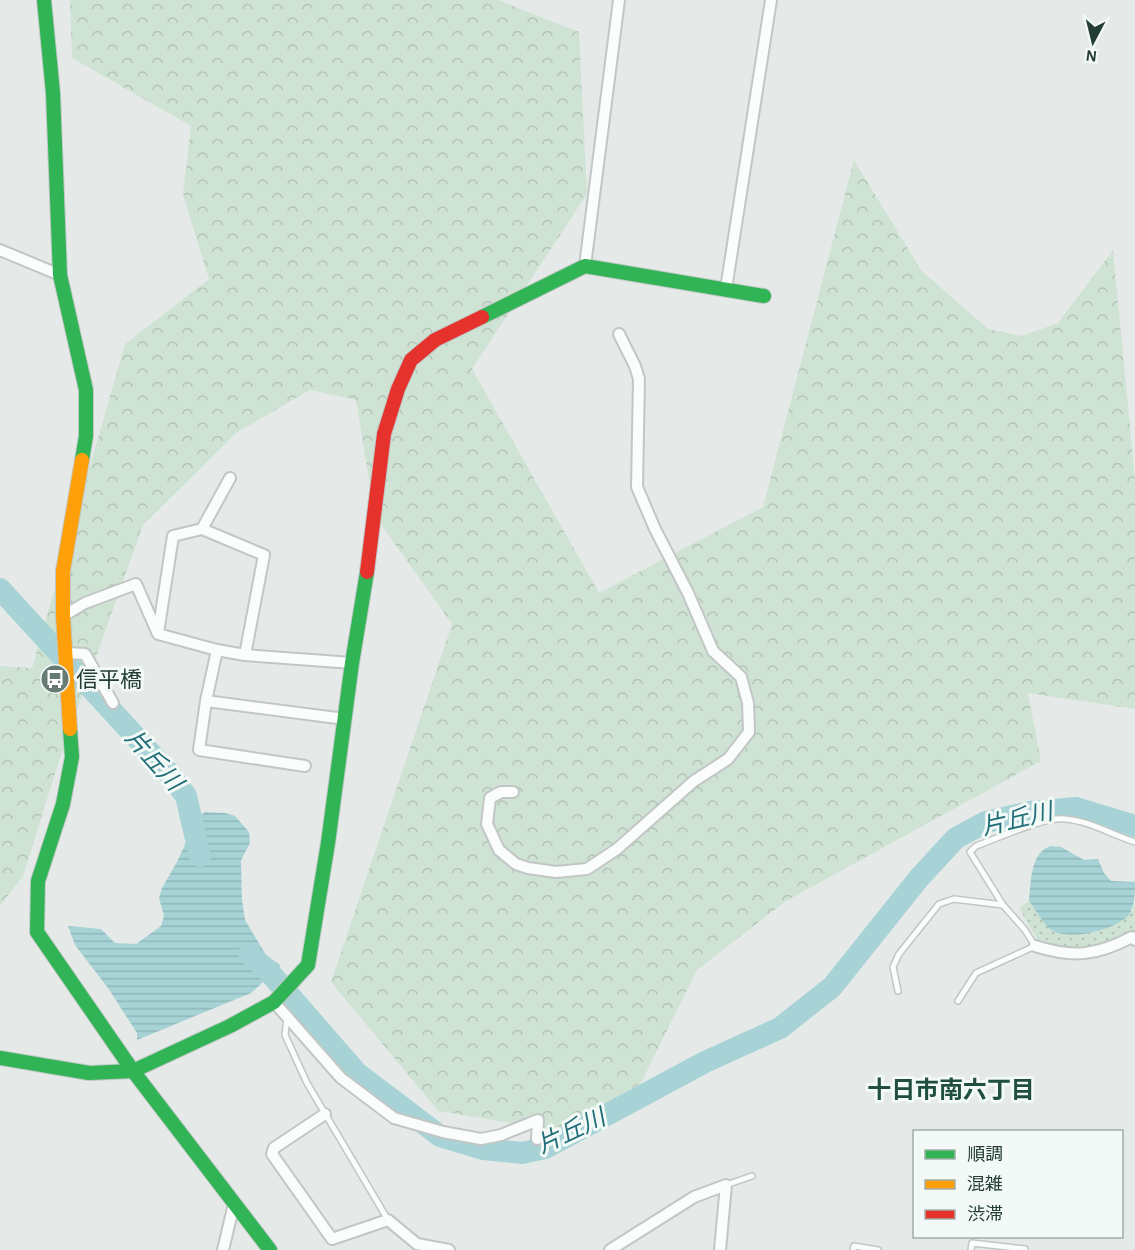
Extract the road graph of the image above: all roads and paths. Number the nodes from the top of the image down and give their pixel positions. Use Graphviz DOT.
graph roads {
  1 [pos="44,0"];
  2 [pos="619,0"];
  3 [pos="771,0"];
  4 [pos="0,250"];
  5 [pos="585,266"];
  6 [pos="60,275"];
  7 [pos="726,289"];
  8 [pos="764,296"];
  9 [pos="619,334"];
  10 [pos="231,478"];
  11 [pos="202,530"];
  12 [pos="63,616"];
  13 [pos="158,634"];
  14 [pos="217,650"];
  15 [pos="66,653"];
  16 [pos="245,655"];
  17 [pos="352,663"];
  18 [pos="206,701"];
  19 [pos="113,703"];
  20 [pos="345,719"];
  21 [pos="305,766"];
  22 [pos="513,792"];
  23 [pos="1135,842"];
  24 [pos="1003,905"];
  25 [pos="1135,940"];
  26 [pos="1035,946"];
  27 [pos="897,992"];
  28 [pos="957,1001"];
  29 [pos="274,1002"];
  30 [pos="287,1015"];
  31 [pos="0,1058"];
  32 [pos="133,1071"];
  33 [pos="325,1114"];
  34 [pos="537,1139"];
  35 [pos="752,1176"];
  36 [pos="726,1185"];
  37 [pos="234,1204"];
  38 [pos="388,1220"];
  39 [pos="1025,1249"];
  40 [pos="223,1250"];
  41 [pos="270,1250"];
  42 [pos="449,1250"];
  43 [pos="610,1250"];
  44 [pos="720,1250"];
  45 [pos="853,1250"];
  46 [pos="878,1250"];
  47 [pos="971,1250"];
  1 -- 6 [label="street"];
  2 -- 5 [label="street"];
  3 -- 7 [label="street"];
  4 -- 6 [label="street"];
  5 -- 7 [label="street"];
  5 -- 17 [label="street"];
  6 -- 12 [label="street"];
  7 -- 8 [label="street"];
  9 -- 22 [label="street"];
  10 -- 11 [label="street"];
  11 -- 13 [label="street"];
  11 -- 16 [label="street"];
  12 -- 13 [label="street"];
  12 -- 15 [label="street"];
  13 -- 14 [label="street"];
  14 -- 16 [label="street"];
  14 -- 18 [label="street"];
  15 -- 19 [label="street"];
  15 -- 32 [label="street"];
  16 -- 17 [label="street"];
  17 -- 20 [label="street"];
  18 -- 20 [label="street"];
  18 -- 21 [label="street"];
  20 -- 29 [label="street"];
  23 -- 24 [label="lane"];
  24 -- 26 [label="lane"];
  24 -- 27 [label="lane"];
  25 -- 26 [label="street"];
  26 -- 28 [label="lane"];
  29 -- 30 [label="street"];
  29 -- 32 [label="street"];
  30 -- 33 [label="lane"];
  30 -- 34 [label="street"];
  31 -- 32 [label="street"];
  32 -- 37 [label="street"];
  33 -- 38 [label="lane"];
  33 -- 38 [label="street"];
  35 -- 36 [label="lane"];
  36 -- 43 [label="street"];
  36 -- 44 [label="street"];
  37 -- 40 [label="street"];
  37 -- 41 [label="street"];
  38 -- 42 [label="street"];
  39 -- 47 [label="lane"];
  45 -- 46 [label="lane"];
}
